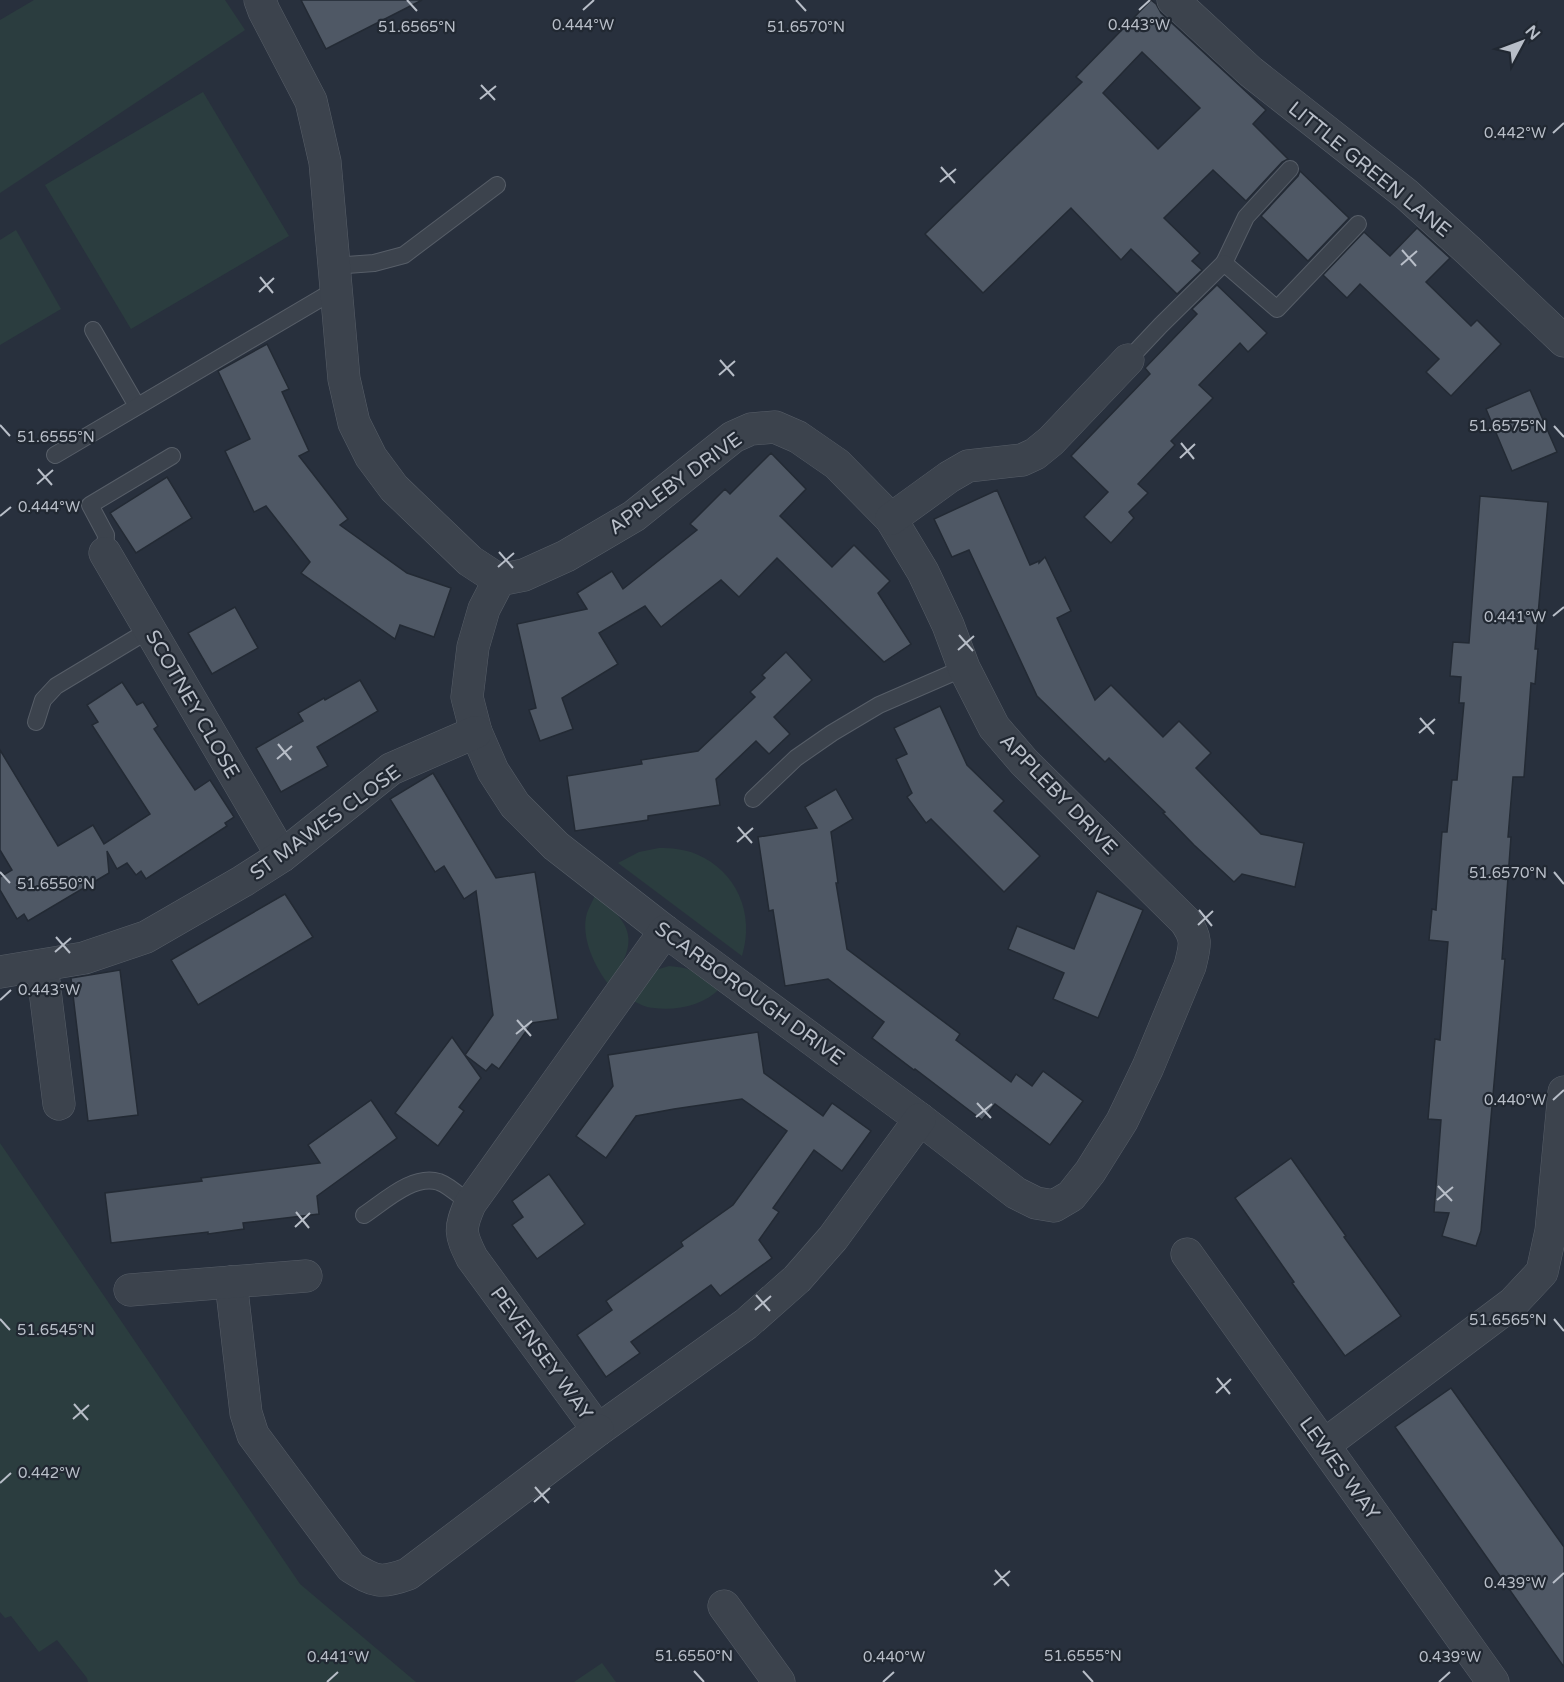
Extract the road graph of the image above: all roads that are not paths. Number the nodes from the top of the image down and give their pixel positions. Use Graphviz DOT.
graph roads {
  1 [pos="260,0"];
  2 [pos="1173,0"];
  3 [pos="1290,169"];
  4 [pos="497,185"];
  5 [pos="1358,224"];
  6 [pos="1224,263"];
  7 [pos="334,278"];
  8 [pos="93,330"];
  9 [pos="1564,341"];
  10 [pos="1128,360"];
  11 [pos="137,406"];
  12 [pos="55,454"];
  13 [pos="172,456"];
  14 [pos="891,519"];
  15 [pos="105,553"];
  16 [pos="499,580"];
  17 [pos="149,630"];
  18 [pos="964,668"];
  19 [pos="36,722"];
  20 [pos="476,732"];
  21 [pos="753,799"];
  22 [pos="282,856"];
  23 [pos="665,931"];
  24 [pos="42,966"];
  25 [pos="0,972"];
  26 [pos="1148,1067"];
  27 [pos="1564,1092"];
  28 [pos="59,1104"];
  29 [pos="920,1119"];
  30 [pos="470,1204"];
  31 [pos="364,1215"];
  32 [pos="1187,1254"];
  33 [pos="306,1276"];
  34 [pos="231,1282"];
  35 [pos="130,1290"];
  36 [pos="598,1430"];
  37 [pos="1324,1445"];
  38 [pos="724,1605"];
  39 [pos="779,1682"];
  40 [pos="1493,1682"];
  1 -- 7 [label="street"];
  2 -- 9 [label="street, LITTLE GREEN LANE"];
  3 -- 6 [label="lane"];
  4 -- 7 [label="lane"];
  5 -- 6 [label="lane"];
  6 -- 10 [label="lane"];
  7 -- 11 [label="lane"];
  7 -- 16 [label="street"];
  8 -- 11 [label="lane"];
  10 -- 14 [label="street"];
  11 -- 12 [label="lane"];
  13 -- 15 [label="lane"];
  14 -- 16 [label="street, APPLEBY DRIVE"];
  14 -- 18 [label="street, APPLEBY DRIVE"];
  15 -- 17 [label="street, SCOTNEY CLOSE"];
  16 -- 20 [label="street, SCARBOROUGH DRIVE"];
  17 -- 19 [label="lane"];
  17 -- 22 [label="street, SCOTNEY CLOSE"];
  18 -- 21 [label="lane"];
  18 -- 26 [label="street, APPLEBY DRIVE"];
  20 -- 22 [label="street, ST MAWES CLOSE"];
  20 -- 23 [label="street, SCARBOROUGH DRIVE"];
  22 -- 24 [label="street, ST MAWES CLOSE"];
  23 -- 29 [label="street, SCARBOROUGH DRIVE"];
  23 -- 30 [label="street, PEVENSEY WAY"];
  24 -- 25 [label="street, ST MAWES CLOSE"];
  24 -- 28 [label="street"];
  26 -- 29 [label="street, SCARBOROUGH DRIVE"];
  27 -- 37 [label="street"];
  29 -- 36 [label="street, PEVENSEY WAY"];
  30 -- 31 [label="lane"];
  30 -- 36 [label="street, PEVENSEY WAY"];
  32 -- 37 [label="street, LEWES WAY"];
  33 -- 34 [label="street"];
  34 -- 35 [label="street"];
  34 -- 36 [label="street"];
  37 -- 40 [label="street, LEWES WAY"];
  38 -- 39 [label="street"];
}
